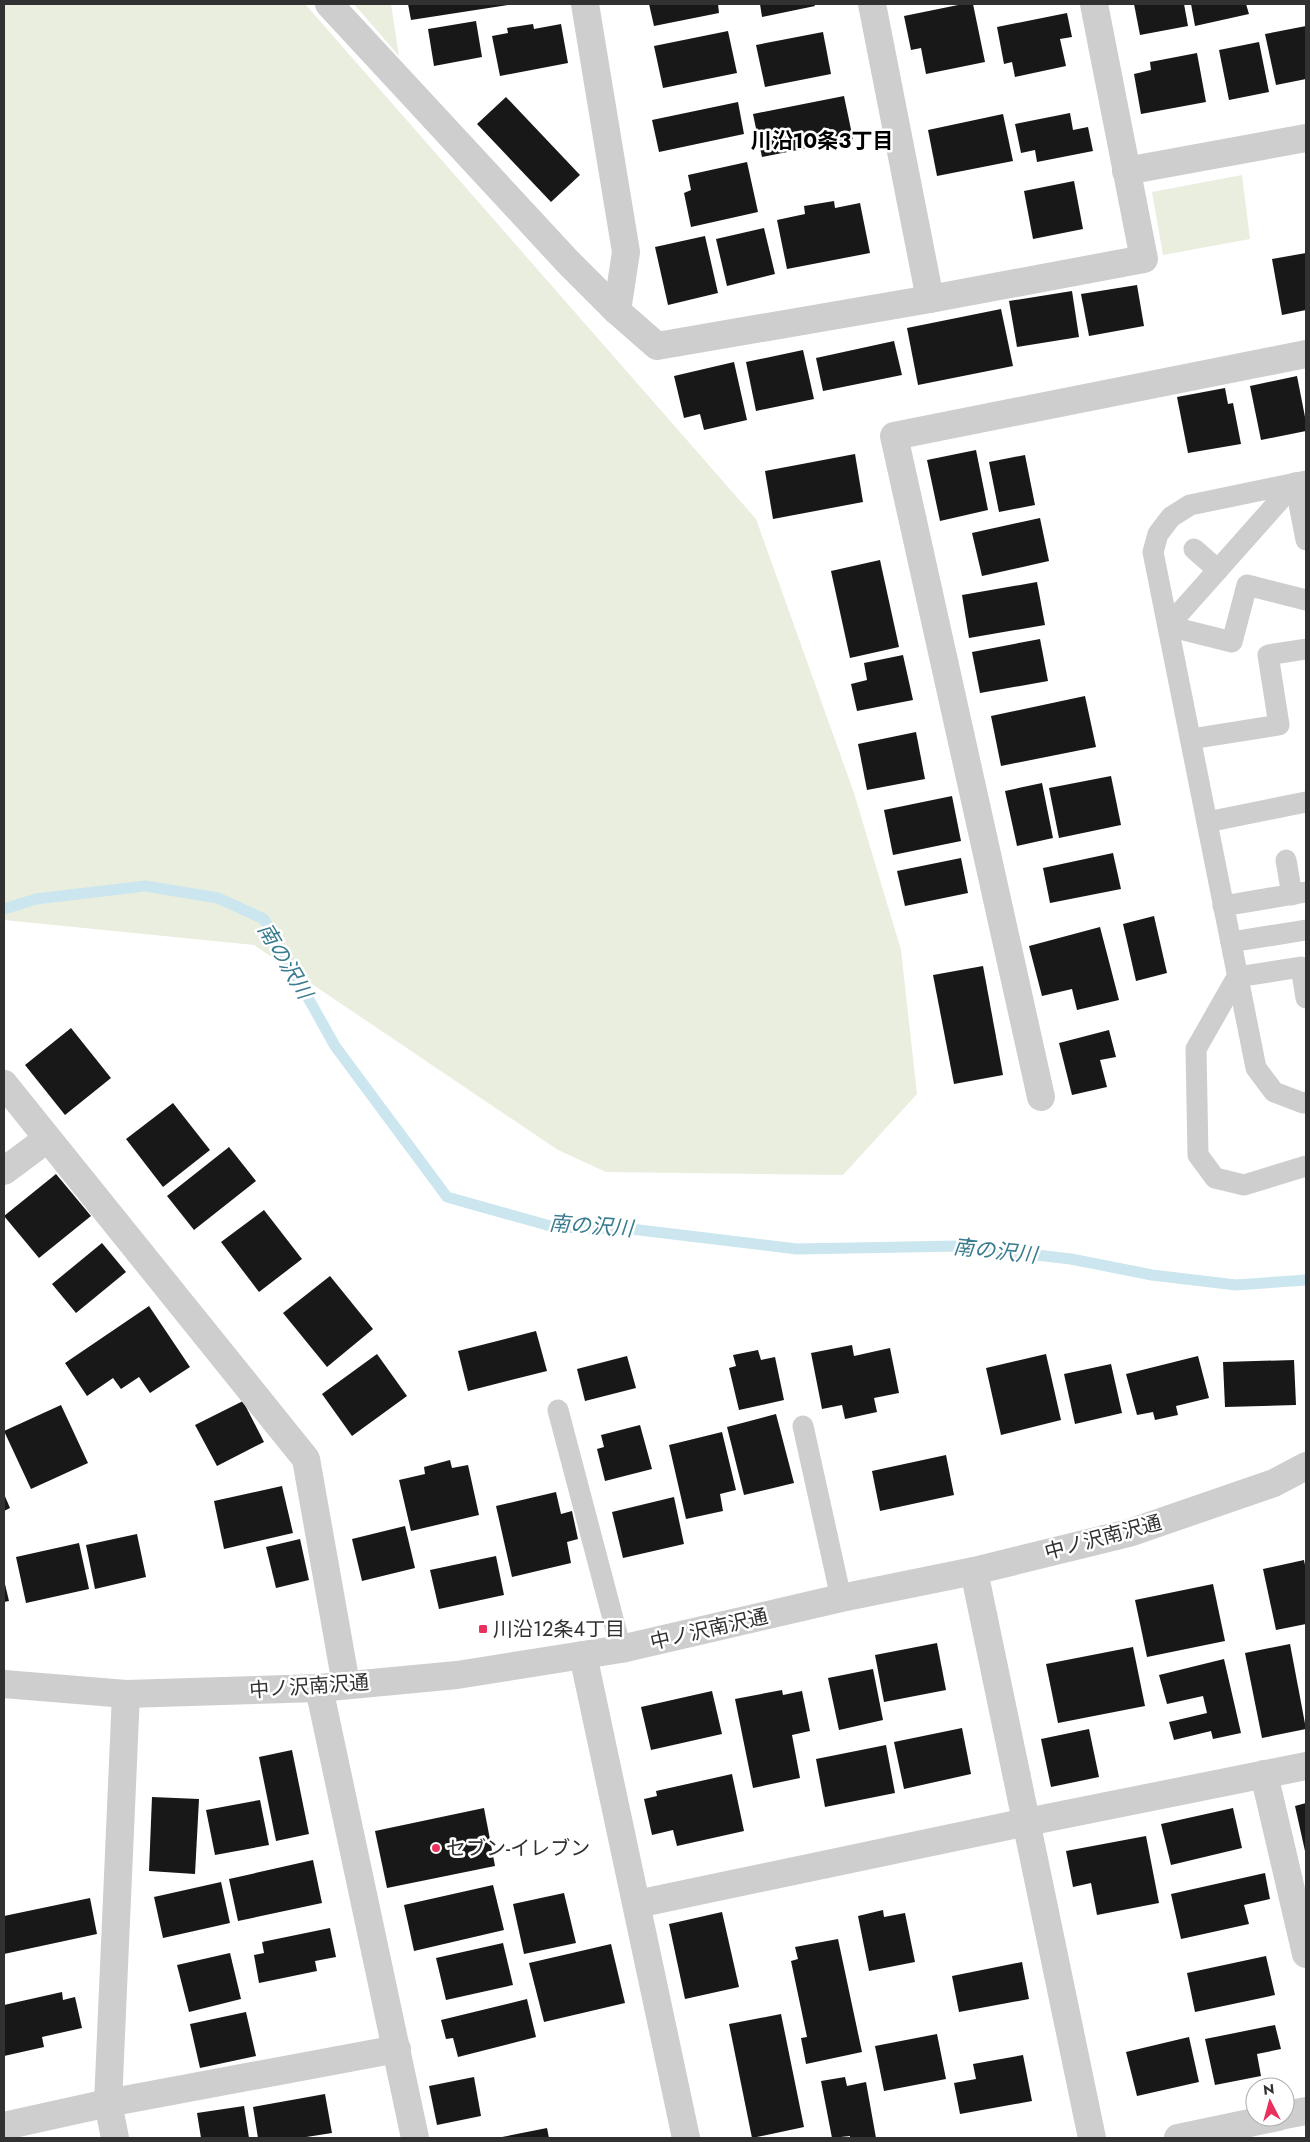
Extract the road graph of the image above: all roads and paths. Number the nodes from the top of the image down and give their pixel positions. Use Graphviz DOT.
graph roads {
  1 [pos="329,4"];
  2 [pos="585,4"];
  3 [pos="872,4"];
  4 [pos="1094,4"];
  5 [pos="1306,138"];
  6 [pos="1126,171"];
  7 [pos="930,299"];
  8 [pos="617,311"];
  9 [pos="1306,354"];
  10 [pos="1301,482"];
  11 [pos="1306,540"];
  12 [pos="1194,549"];
  13 [pos="1218,570"];
  14 [pos="1306,600"];
  15 [pos="1168,626"];
  16 [pos="1306,649"];
  17 [pos="1190,739"];
  18 [pos="1306,802"];
  19 [pos="1207,822"];
  20 [pos="1286,860"];
  21 [pos="1299,893"];
  22 [pos="1223,906"];
  23 [pos="1306,930"];
  24 [pos="1231,942"];
  25 [pos="1237,977"];
  26 [pos="1306,998"];
  27 [pos="4,1084"];
  28 [pos="1041,1097"];
  29 [pos="1306,1102"];
  30 [pos="47,1139"];
  31 [pos="1306,1166"];
  32 [pos="4,1171"];
  33 [pos="558,1410"];
  34 [pos="803,1426"];
  35 [pos="1306,1466"];
  36 [pos="974,1571"];
  37 [pos="841,1598"];
  38 [pos="621,1649"];
  39 [pos="583,1655"];
  40 [pos="4,1684"];
  41 [pos="346,1684"];
  42 [pos="319,1688"];
  43 [pos="126,1694"];
  44 [pos="1306,1766"];
  45 [pos="1264,1774"];
  46 [pos="1027,1822"];
  47 [pos="637,1904"];
  48 [pos="1306,1954"];
  49 [pos="396,2049"];
  50 [pos="108,2103"];
  51 [pos="1245,2124"];
  52 [pos="4,2126"];
  53 [pos="115,2138"];
  54 [pos="415,2138"];
  55 [pos="686,2138"];
  56 [pos="1092,2138"];
  57 [pos="1178,2138"];
  1 -- 8 [label="street"];
  2 -- 8 [label="street"];
  3 -- 7 [label="street"];
  4 -- 6 [label="street"];
  5 -- 6 [label="street"];
  6 -- 7 [label="street"];
  7 -- 8 [label="street"];
  9 -- 28 [label="street"];
  10 -- 11 [label="lane"];
  10 -- 13 [label="lane"];
  10 -- 15 [label="lane"];
  12 -- 13 [label="lane"];
  13 -- 15 [label="lane"];
  14 -- 15 [label="lane"];
  15 -- 17 [label="lane"];
  16 -- 17 [label="lane"];
  17 -- 19 [label="lane"];
  18 -- 19 [label="lane"];
  19 -- 22 [label="lane"];
  20 -- 21 [label="lane"];
  21 -- 22 [label="lane"];
  22 -- 24 [label="lane"];
  23 -- 24 [label="lane"];
  24 -- 25 [label="lane"];
  25 -- 26 [label="lane"];
  25 -- 29 [label="lane"];
  25 -- 31 [label="lane"];
  27 -- 30 [label="street"];
  30 -- 32 [label="street"];
  30 -- 41 [label="street"];
  33 -- 38 [label="lane"];
  34 -- 37 [label="lane"];
  35 -- 36 [label="street, 中ノ沢南沢通"];
  36 -- 37 [label="street, 中ノ沢南沢通"];
  36 -- 46 [label="street"];
  37 -- 38 [label="street, 中ノ沢南沢通"];
  38 -- 39 [label="street, 中ノ沢南沢通"];
  39 -- 41 [label="street, 中ノ沢南沢通"];
  39 -- 47 [label="street"];
  40 -- 43 [label="street, 中ノ沢南沢通"];
  41 -- 42 [label="street, 中ノ沢南沢通"];
  42 -- 43 [label="street, 中ノ沢南沢通"];
  42 -- 49 [label="street"];
  43 -- 50 [label="street"];
  44 -- 45 [label="street"];
  45 -- 46 [label="street"];
  45 -- 48 [label="street"];
  46 -- 47 [label="street"];
  46 -- 56 [label="street"];
  47 -- 55 [label="street"];
  49 -- 50 [label="street"];
  49 -- 54 [label="street"];
  50 -- 52 [label="street"];
  50 -- 53 [label="street"];
  51 -- 57 [label="street"];
}
